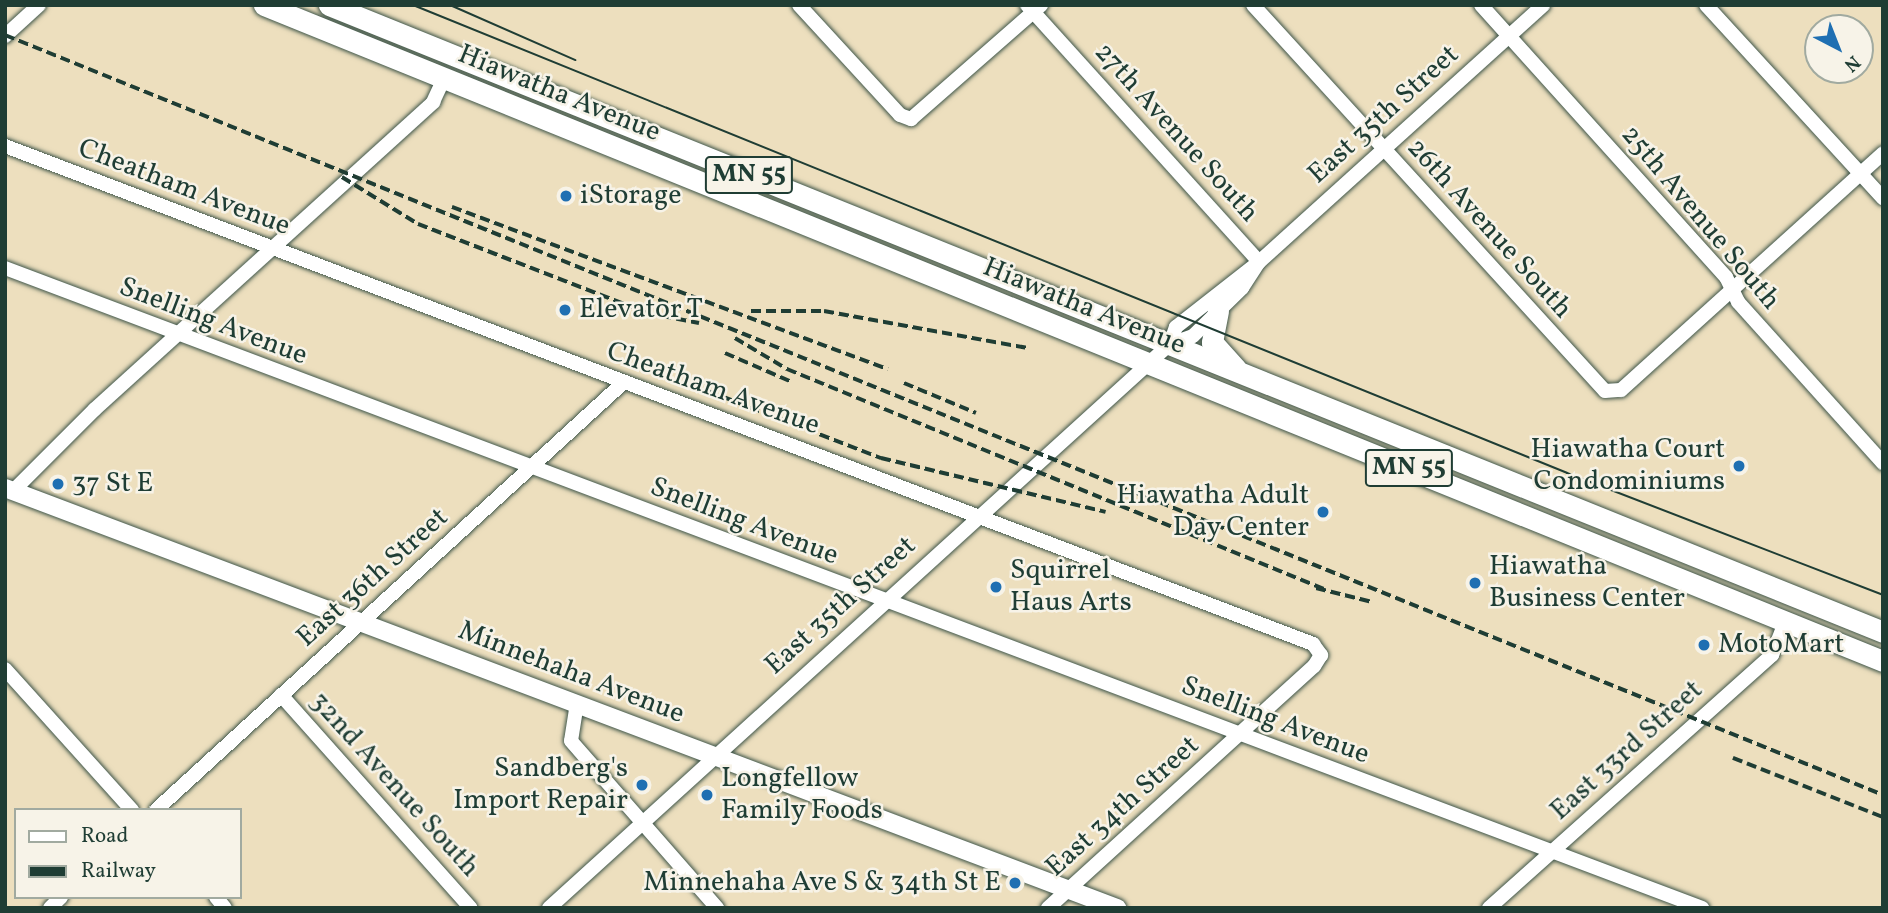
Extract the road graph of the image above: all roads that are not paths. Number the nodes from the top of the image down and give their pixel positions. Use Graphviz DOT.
graph roads {
  1 [pos="39,5"];
  2 [pos="264,5"];
  3 [pos="329,5"];
  4 [pos="799,5"];
  5 [pos="1253,5"];
  6 [pos="1481,5"];
  7 [pos="1543,5"];
  8 [pos="1706,5"];
  9 [pos="1034,8"];
  10 [pos="5,36"];
  11 [pos="1508,36"];
  12 [pos="444,78"];
  13 [pos="5,146"];
  14 [pos="1384,149"];
  15 [pos="1883,153"];
  16 [pos="1860,173"];
  17 [pos="1883,198"];
  18 [pos="270,248"];
  19 [pos="1259,262"];
  20 [pos="5,268"];
  21 [pos="1732,289"];
  22 [pos="1218,311"];
  23 [pos="176,335"];
  24 [pos="1170,344"];
  25 [pos="1150,362"];
  26 [pos="1246,377"];
  27 [pos="623,383"];
  28 [pos="1883,463"];
  29 [pos="531,467"];
  30 [pos="9,490"];
  31 [pos="979,515"];
  32 [pos="882,601"];
  33 [pos="361,622"];
  34 [pos="1785,622"];
  35 [pos="1883,632"];
  36 [pos="1321,655"];
  37 [pos="1883,661"];
  38 [pos="5,669"];
  39 [pos="281,695"];
  40 [pos="578,703"];
  41 [pos="1242,734"];
  42 [pos="715,757"];
  43 [pos="130,808"];
  44 [pos="158,808"];
  45 [pos="641,822"];
  46 [pos="1550,852"];
  47 [pos="1068,890"];
  48 [pos="471,908"];
  49 [pos="548,908"];
  50 [pos="717,908"];
  51 [pos="1048,908"];
  52 [pos="1117,908"];
  53 [pos="1489,908"];
  54 [pos="1702,908"];
  1 -- 10 [label="street"];
  2 -- 12 [label="highway, Hiawatha Avenue / MN 55"];
  3 -- 24 [label="highway, Hiawatha Avenue / MN 55"];
  4 -- 9 [label="street"];
  5 -- 14 [label="street, 26th Avenue South"];
  6 -- 11 [label="street, 25th Avenue South"];
  7 -- 11 [label="street, East 35th Street"];
  8 -- 16 [label="street"];
  9 -- 19 [label="street, 27th Avenue South"];
  11 -- 14 [label="street, East 35th Street"];
  11 -- 21 [label="street, 25th Avenue South"];
  12 -- 18 [label="street"];
  12 -- 25 [label="highway, Hiawatha Avenue / MN 55"];
  13 -- 18 [label="street, Cheatham Avenue"];
  14 -- 19 [label="street, East 35th Street"];
  14 -- 21 [label="street, 26th Avenue South"];
  15 -- 16 [label="street"];
  16 -- 17 [label="street"];
  16 -- 21 [label="street"];
  18 -- 23 [label="street"];
  18 -- 27 [label="street, Cheatham Avenue"];
  19 -- 22 [label="street, East 35th Street"];
  19 -- 24 [label="street, East 35th Street"];
  20 -- 23 [label="street, Snelling Avenue"];
  21 -- 28 [label="street, 25th Avenue South"];
  22 -- 24 [label="street, East 35th Street"];
  22 -- 26 [label="highway"];
  23 -- 29 [label="street, Snelling Avenue"];
  23 -- 30 [label="street"];
  24 -- 25 [label="street, East 35th Street"];
  24 -- 26 [label="highway, Hiawatha Avenue / MN 55"];
  25 -- 31 [label="street, East 35th Street"];
  25 -- 34 [label="highway, Hiawatha Avenue / MN 55"];
  26 -- 35 [label="highway, Hiawatha Avenue / MN 55"];
  27 -- 29 [label="street, East 36th Street"];
  27 -- 31 [label="street, Cheatham Avenue"];
  29 -- 32 [label="street, Snelling Avenue"];
  29 -- 33 [label="street, East 36th Street"];
  30 -- 33 [label="main road, Minnehaha Avenue"];
  31 -- 32 [label="street, East 35th Street"];
  31 -- 36 [label="street, Cheatham Avenue"];
  32 -- 41 [label="street, Snelling Avenue"];
  32 -- 42 [label="street, East 35th Street"];
  33 -- 39 [label="street, East 36th Street"];
  33 -- 40 [label="main road, Minnehaha Avenue"];
  34 -- 37 [label="highway, Hiawatha Avenue / MN 55"];
  34 -- 46 [label="street, East 33rd Street"];
  36 -- 41 [label="street, East 34th Street"];
  38 -- 43 [label="street"];
  39 -- 44 [label="street, East 36th Street"];
  39 -- 48 [label="street, 32nd Avenue South"];
  40 -- 42 [label="main road, Minnehaha Avenue"];
  40 -- 45 [label="street"];
  41 -- 46 [label="street, Snelling Avenue"];
  41 -- 47 [label="street, East 34th Street"];
  42 -- 45 [label="street, East 35th Street"];
  42 -- 47 [label="main road, Minnehaha Avenue"];
  45 -- 49 [label="street, East 35th Street"];
  45 -- 50 [label="street"];
  46 -- 53 [label="street, East 33rd Street"];
  46 -- 54 [label="street, Snelling Avenue"];
  47 -- 51 [label="street, East 34th Street"];
  47 -- 52 [label="main road, Minnehaha Avenue"];
}
